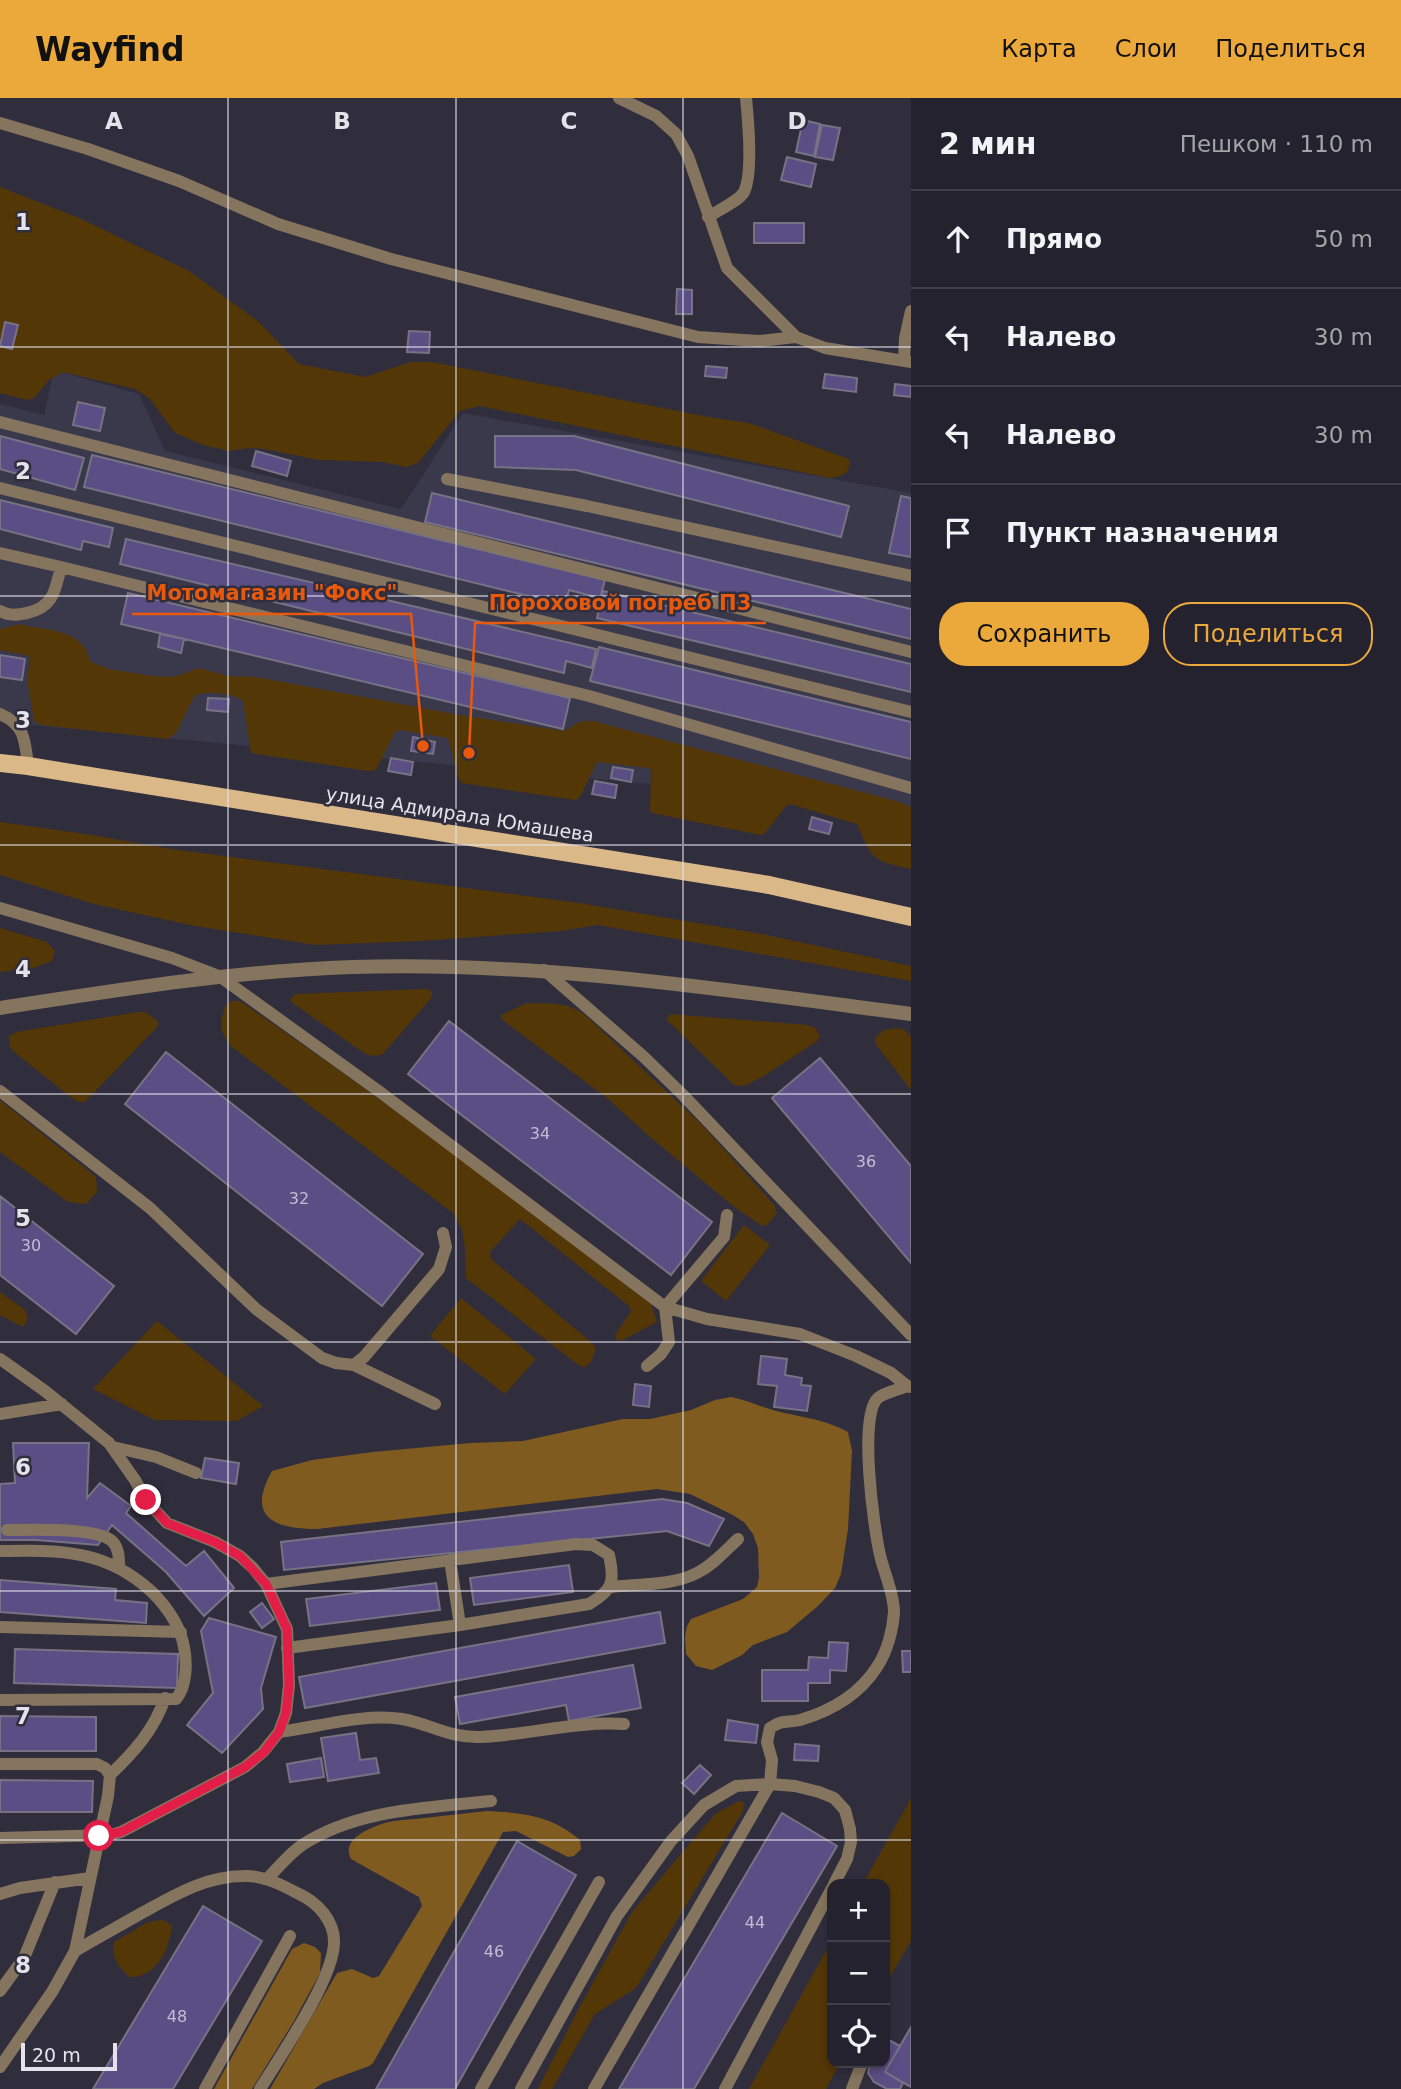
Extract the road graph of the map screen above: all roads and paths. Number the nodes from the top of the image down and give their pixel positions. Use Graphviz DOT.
graph roads {
  1 [pos="620,98"];
  2 [pos="746,98"];
  3 [pos="0,123"];
  4 [pos="708,217"];
  5 [pos="911,311"];
  6 [pos="796,337"];
  7 [pos="907,362"];
  8 [pos="0,422"];
  9 [pos="447,480"];
  10 [pos="0,488"];
  11 [pos="0,553"];
  12 [pos="61,567"];
  13 [pos="911,576"];
  14 [pos="3,615"];
  15 [pos="911,652"];
  16 [pos="911,712"];
  17 [pos="0,714"];
  18 [pos="0,763"];
  19 [pos="28,766"];
  20 [pos="911,788"];
  21 [pos="0,908"];
  22 [pos="911,917"];
  23 [pos="544,970"];
  24 [pos="219,976"];
  25 [pos="0,1008"];
  26 [pos="911,1014"];
  27 [pos="0,1091"];
  28 [pos="727,1215"];
  29 [pos="443,1233"];
  30 [pos="666,1307"];
  31 [pos="911,1335"];
  32 [pos="0,1359"];
  33 [pos="354,1365"];
  34 [pos="647,1366"];
  35 [pos="909,1387"];
  36 [pos="62,1404"];
  37 [pos="435,1404"];
  38 [pos="0,1414"];
  39 [pos="113,1447"];
  40 [pos="196,1473"];
  41 [pos="8,1530"];
  42 [pos="738,1539"];
  43 [pos="0,1550"];
  44 [pos="450,1560"];
  45 [pos="119,1567"];
  46 [pos="266,1584"];
  47 [pos="611,1587"];
  48 [pos="460,1625"];
  49 [pos="0,1626"];
  50 [pos="181,1632"];
  51 [pos="287,1648"];
  52 [pos="165,1698"];
  53 [pos="0,1700"];
  54 [pos="624,1724"];
  55 [pos="279,1732"];
  56 [pos="0,1765"];
  57 [pos="110,1775"];
  58 [pos="770,1784"];
  59 [pos="491,1801"];
  60 [pos="99,1836"];
  61 [pos="0,1838"];
  62 [pos="90,1878"];
  63 [pos="267,1879"];
  64 [pos="837,1879"];
  65 [pos="55,1882"];
  66 [pos="599,1882"];
  67 [pos="0,1895"];
  68 [pos="827,1897"];
  69 [pos="290,1936"];
  70 [pos="75,1951"];
  71 [pos="0,1991"];
  72 [pos="0,2067"];
  73 [pos="860,2068"];
  74 [pos="205,2089"];
  75 [pos="260,2089"];
  76 [pos="481,2089"];
  77 [pos="521,2089"];
  78 [pos="594,2089"];
  79 [pos="725,2089"];
  80 [pos="852,2089"];
  1 -- 4 [label="lane"];
  2 -- 4 [label="lane"];
  3 -- 6 [label="lane"];
  4 -- 6 [label="lane"];
  5 -- 7 [label="lane"];
  6 -- 7 [label="lane"];
  8 -- 15 [label="lane"];
  9 -- 13 [label="lane"];
  10 -- 16 [label="lane"];
  11 -- 12 [label="lane"];
  12 -- 14 [label="lane"];
  12 -- 20 [label="lane"];
  17 -- 19 [label="lane"];
  18 -- 19 [label="main road, улица Адмирала Юмашева"];
  19 -- 22 [label="main road, улица Адмирала Юмашева"];
  21 -- 24 [label="lane"];
  23 -- 24 [label="street"];
  23 -- 26 [label="street"];
  23 -- 31 [label="lane"];
  24 -- 25 [label="street"];
  24 -- 30 [label="lane"];
  27 -- 33 [label="lane"];
  28 -- 30 [label="lane"];
  29 -- 33 [label="lane"];
  30 -- 34 [label="lane"];
  30 -- 35 [label="lane"];
  32 -- 36 [label="lane"];
  33 -- 37 [label="lane"];
  35 -- 58 [label="lane"];
  36 -- 38 [label="lane"];
  36 -- 39 [label="lane"];
  39 -- 40 [label="lane"];
  39 -- 46 [label="lane"];
  41 -- 45 [label="lane"];
  42 -- 47 [label="lane"];
  43 -- 45 [label="lane"];
  44 -- 46 [label="lane"];
  44 -- 47 [label="lane"];
  44 -- 48 [label="lane"];
  45 -- 50 [label="lane"];
  46 -- 51 [label="lane"];
  47 -- 48 [label="lane"];
  48 -- 51 [label="lane"];
  49 -- 50 [label="lane"];
  50 -- 52 [label="lane"];
  51 -- 55 [label="lane"];
  52 -- 53 [label="lane"];
  52 -- 57 [label="lane"];
  54 -- 55 [label="lane"];
  55 -- 60 [label="lane"];
  56 -- 57 [label="lane"];
  57 -- 60 [label="lane"];
  58 -- 64 [label="lane"];
  58 -- 77 [label="lane"];
  58 -- 78 [label="lane"];
  59 -- 63 [label="lane"];
  60 -- 61 [label="lane"];
  60 -- 62 [label="lane"];
  62 -- 65 [label="lane"];
  62 -- 70 [label="lane"];
  63 -- 70 [label="lane"];
  63 -- 75 [label="lane"];
  65 -- 67 [label="lane"];
  65 -- 71 [label="lane"];
  66 -- 76 [label="lane"];
  68 -- 79 [label="lane"];
  69 -- 74 [label="lane"];
  70 -- 72 [label="lane"];
  73 -- 80 [label="lane"];
}
